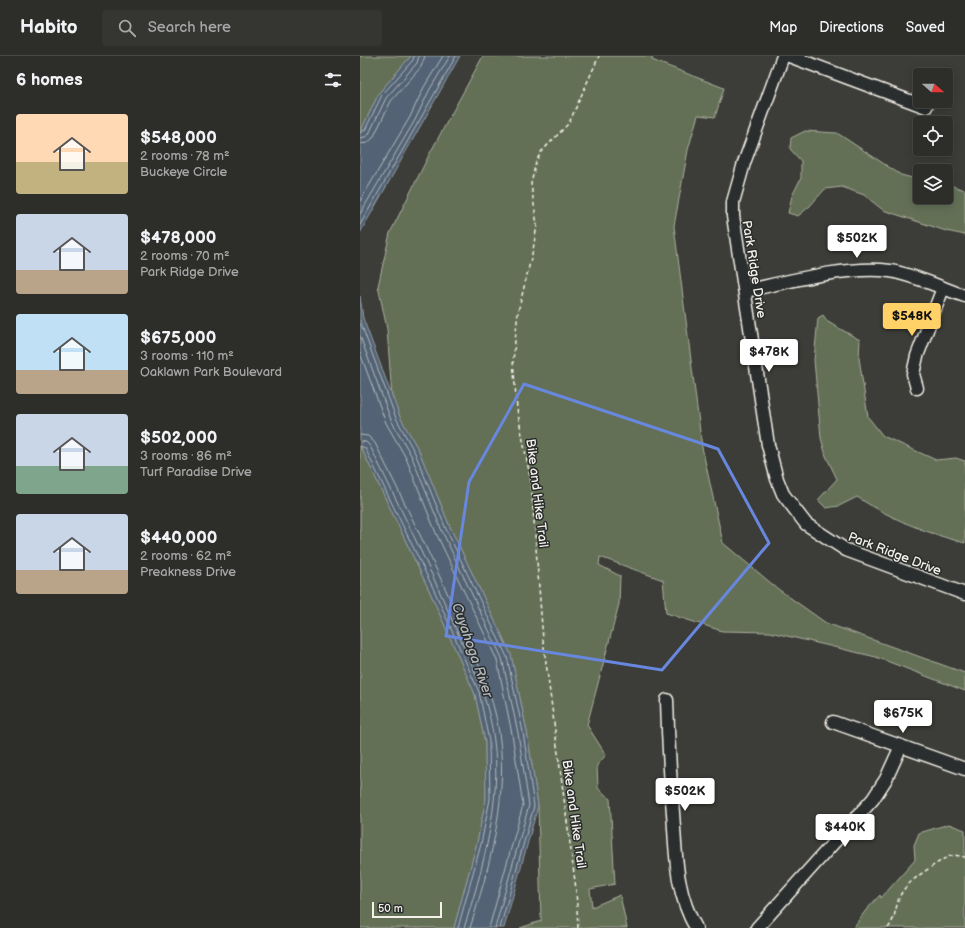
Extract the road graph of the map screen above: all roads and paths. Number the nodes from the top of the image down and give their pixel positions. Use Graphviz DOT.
graph roads {
  1 [pos="599,56"];
  2 [pos="783,56"];
  3 [pos="789,56"];
  4 [pos="913,102"];
  5 [pos="943,288"];
  6 [pos="745,291"];
  7 [pos="965,296"];
  8 [pos="917,388"];
  9 [pos="965,594"];
  10 [pos="667,700"];
  11 [pos="833,722"];
  12 [pos="901,746"];
  13 [pos="965,769"];
  14 [pos="965,857"];
  15 [pos="578,928"];
  16 [pos="696,928"];
  17 [pos="757,928"];
  18 [pos="888,928"];
  1 -- 15 [label="path, Bike and Hike Trail"];
  2 -- 6 [label="street, Park Ridge Drive"];
  3 -- 4 [label="street"];
  5 -- 6 [label="street"];
  5 -- 7 [label="street"];
  5 -- 8 [label="street"];
  6 -- 9 [label="street, Park Ridge Drive"];
  10 -- 16 [label="street"];
  11 -- 12 [label="street"];
  12 -- 13 [label="street"];
  12 -- 17 [label="street"];
  14 -- 18 [label="path"];
}
